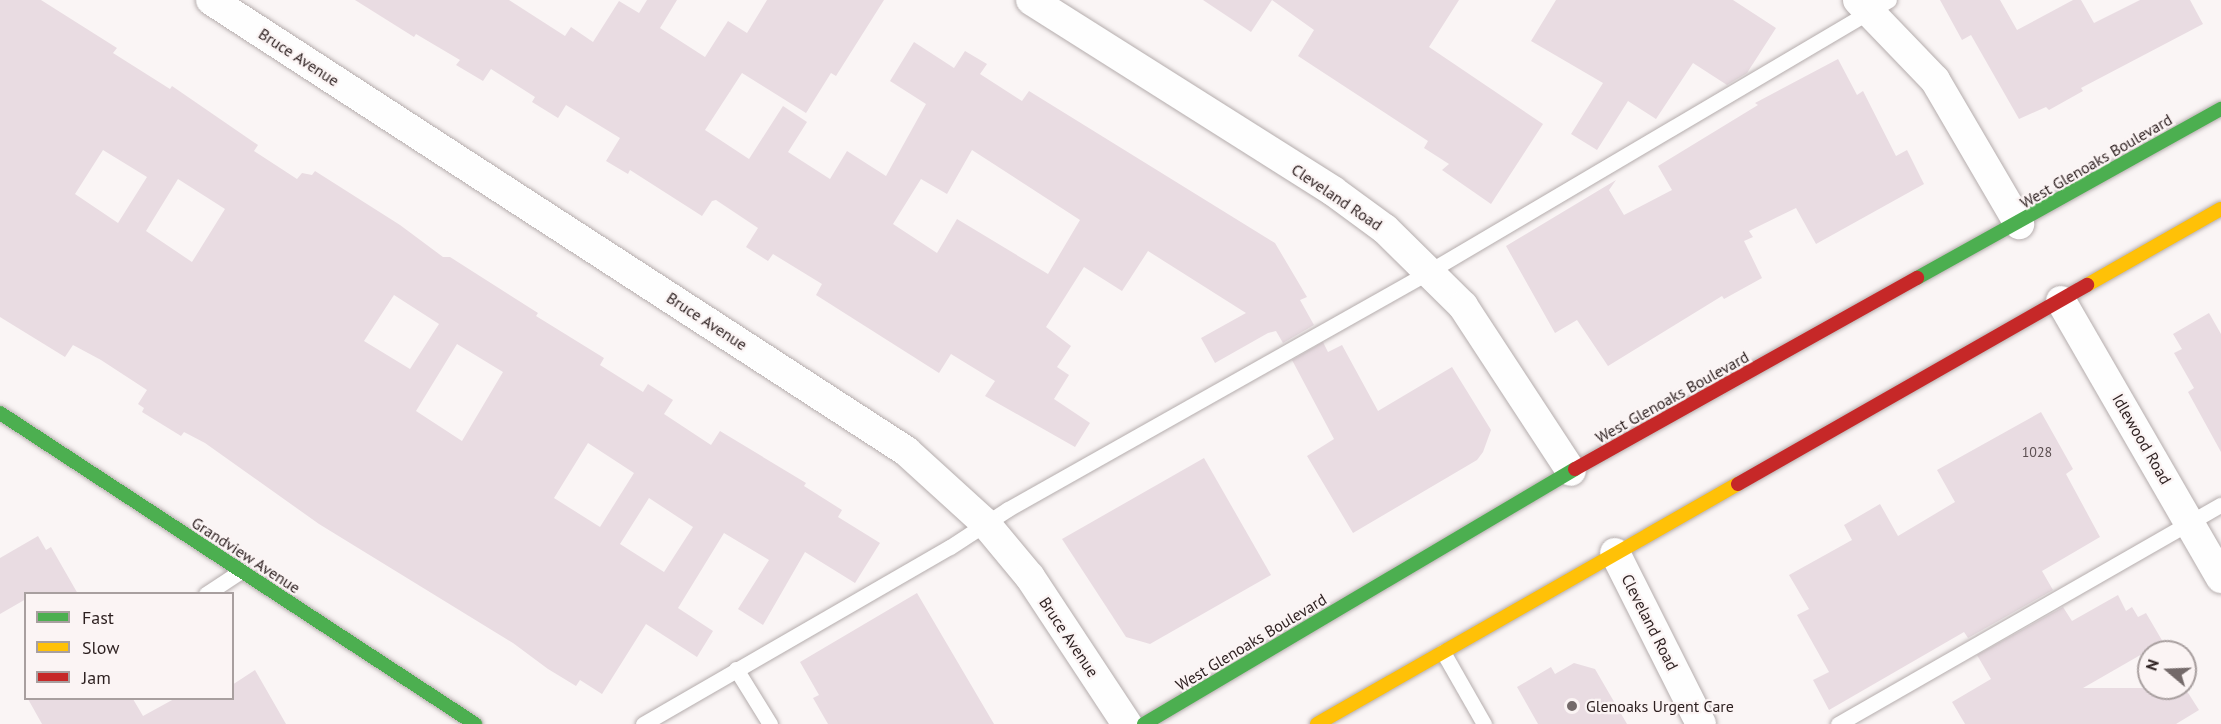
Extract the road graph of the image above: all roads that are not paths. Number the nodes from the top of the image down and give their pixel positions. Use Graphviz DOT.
graph roads {
  1 [pos="211,0"];
  2 [pos="1031,0"];
  3 [pos="1872,4"];
  4 [pos="2221,109"];
  5 [pos="2221,209"];
  6 [pos="2019,224"];
  7 [pos="1428,272"];
  8 [pos="2061,301"];
  9 [pos="0,413"];
  10 [pos="1571,471"];
  11 [pos="2221,505"];
  12 [pos="985,523"];
  13 [pos="2191,523"];
  14 [pos="1615,553"];
  15 [pos="241,571"];
  16 [pos="2221,578"];
  17 [pos="209,592"];
  18 [pos="1443,652"];
  19 [pos="736,669"];
  20 [pos="475,724"];
  21 [pos="643,724"];
  22 [pos="770,724"];
  23 [pos="1127,724"];
  24 [pos="1144,724"];
  25 [pos="1317,724"];
  26 [pos="1484,724"];
  27 [pos="1701,724"];
  28 [pos="1838,724"];
  1 -- 12 [label="street, Bruce Avenue"];
  2 -- 7 [label="street, Cleveland Road"];
  3 -- 6 [label="street"];
  3 -- 7 [label="lane"];
  4 -- 6 [label="main road, West Glenoaks Boulevard"];
  5 -- 8 [label="main road"];
  6 -- 10 [label="main road, West Glenoaks Boulevard"];
  7 -- 10 [label="street, Cleveland Road"];
  7 -- 12 [label="lane"];
  8 -- 13 [label="street, Idlewood Road"];
  8 -- 14 [label="main road"];
  9 -- 15 [label="main road, Grandview Avenue"];
  10 -- 24 [label="main road, West Glenoaks Boulevard"];
  11 -- 13 [label="lane"];
  12 -- 19 [label="lane"];
  12 -- 23 [label="street, Bruce Avenue"];
  13 -- 16 [label="street, Idlewood Road"];
  13 -- 28 [label="lane"];
  14 -- 18 [label="main road"];
  14 -- 27 [label="street, Cleveland Road"];
  15 -- 17 [label="lane"];
  15 -- 20 [label="main road, Grandview Avenue"];
  18 -- 25 [label="main road"];
  18 -- 26 [label="lane"];
  19 -- 21 [label="lane"];
  19 -- 22 [label="lane"];
}
